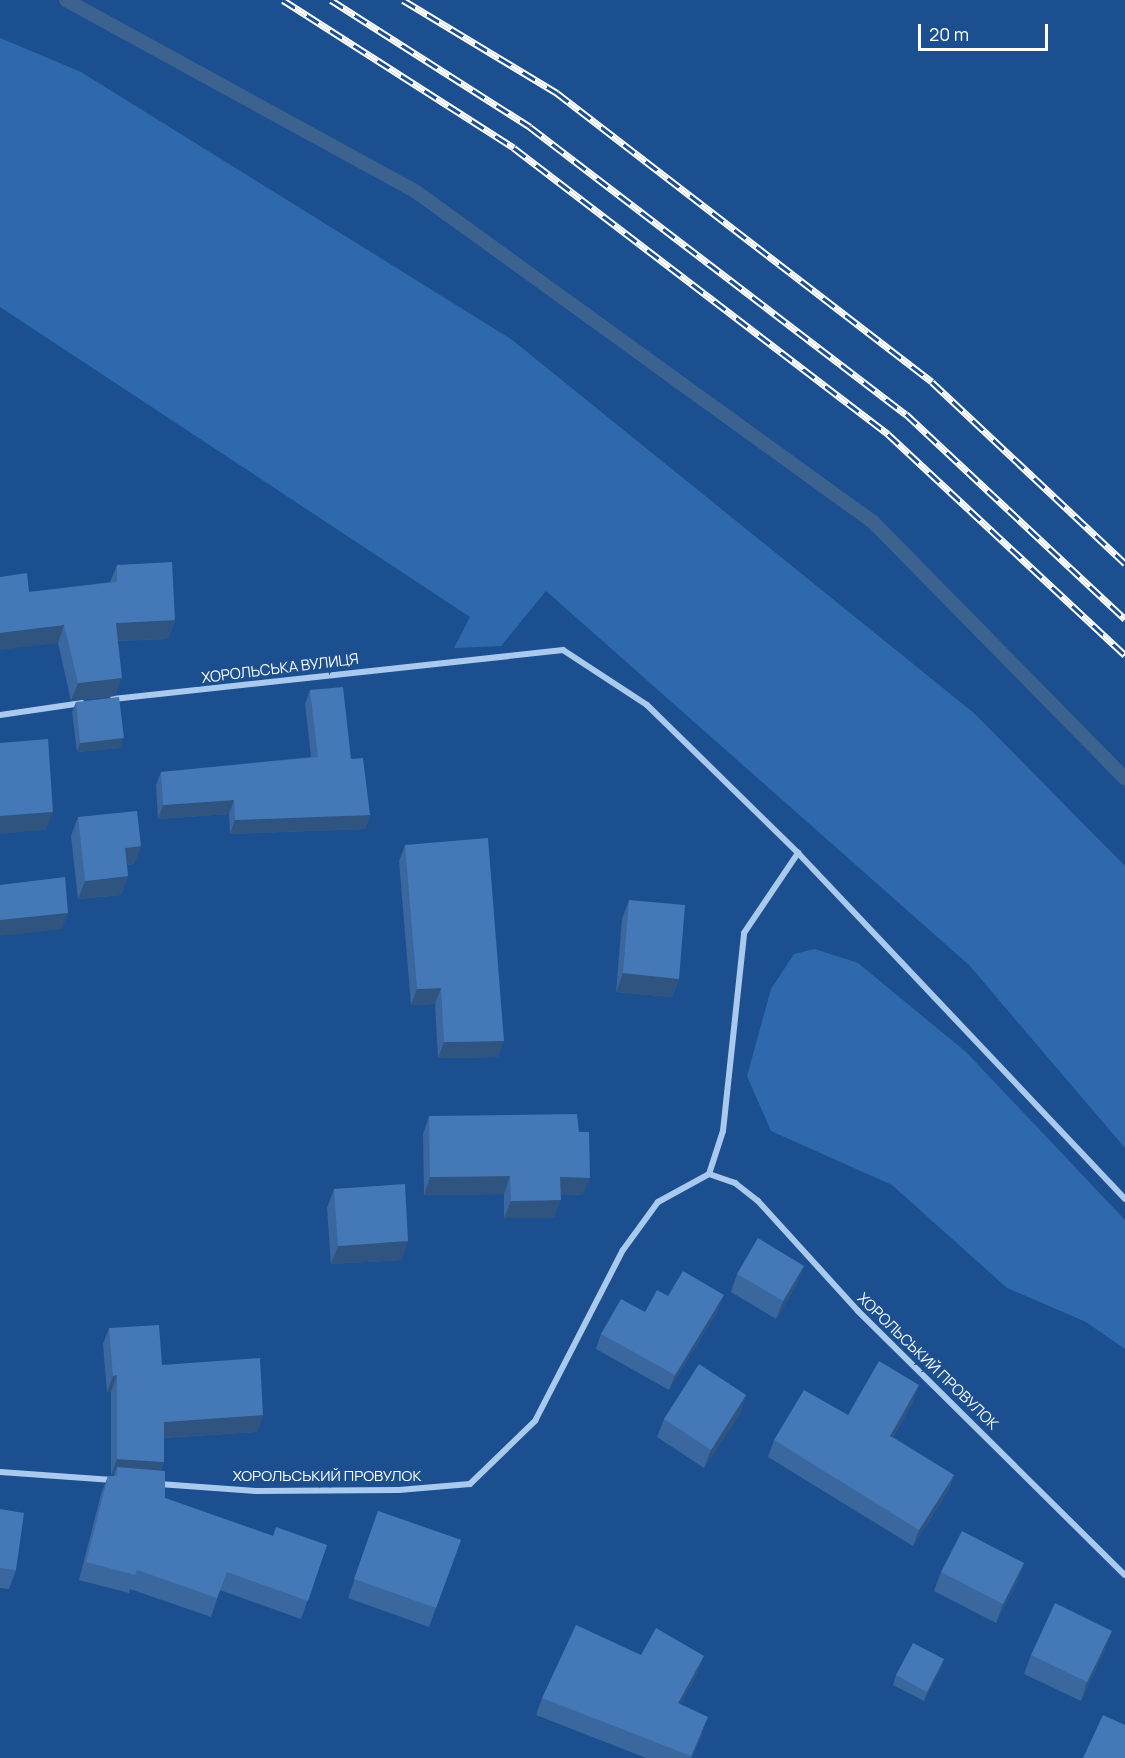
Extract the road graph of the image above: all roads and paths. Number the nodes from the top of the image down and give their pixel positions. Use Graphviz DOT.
graph roads {
  1 [pos="105,700"];
  2 [pos="93,701"];
  3 [pos="0,715"];
  4 [pos="798,853"];
  5 [pos="709,1174"];
  6 [pos="1125,1199"];
  7 [pos="0,1472"];
  8 [pos="123,1481"];
  9 [pos="145,1482"];
  10 [pos="1125,1575"];
  1 -- 4 [label="street, ХОРОЛЬСЬКА ВУЛИЦЯ"];
  2 -- 3 [label="street"];
  4 -- 5 [label="street"];
  4 -- 6 [label="street"];
  5 -- 9 [label="street, ХОРОЛЬСЬКИЙ ПРОВУЛОК"];
  5 -- 10 [label="street, ХОРОЛЬСЬКИЙ ПРОВУЛОК"];
  7 -- 8 [label="street"];
}
